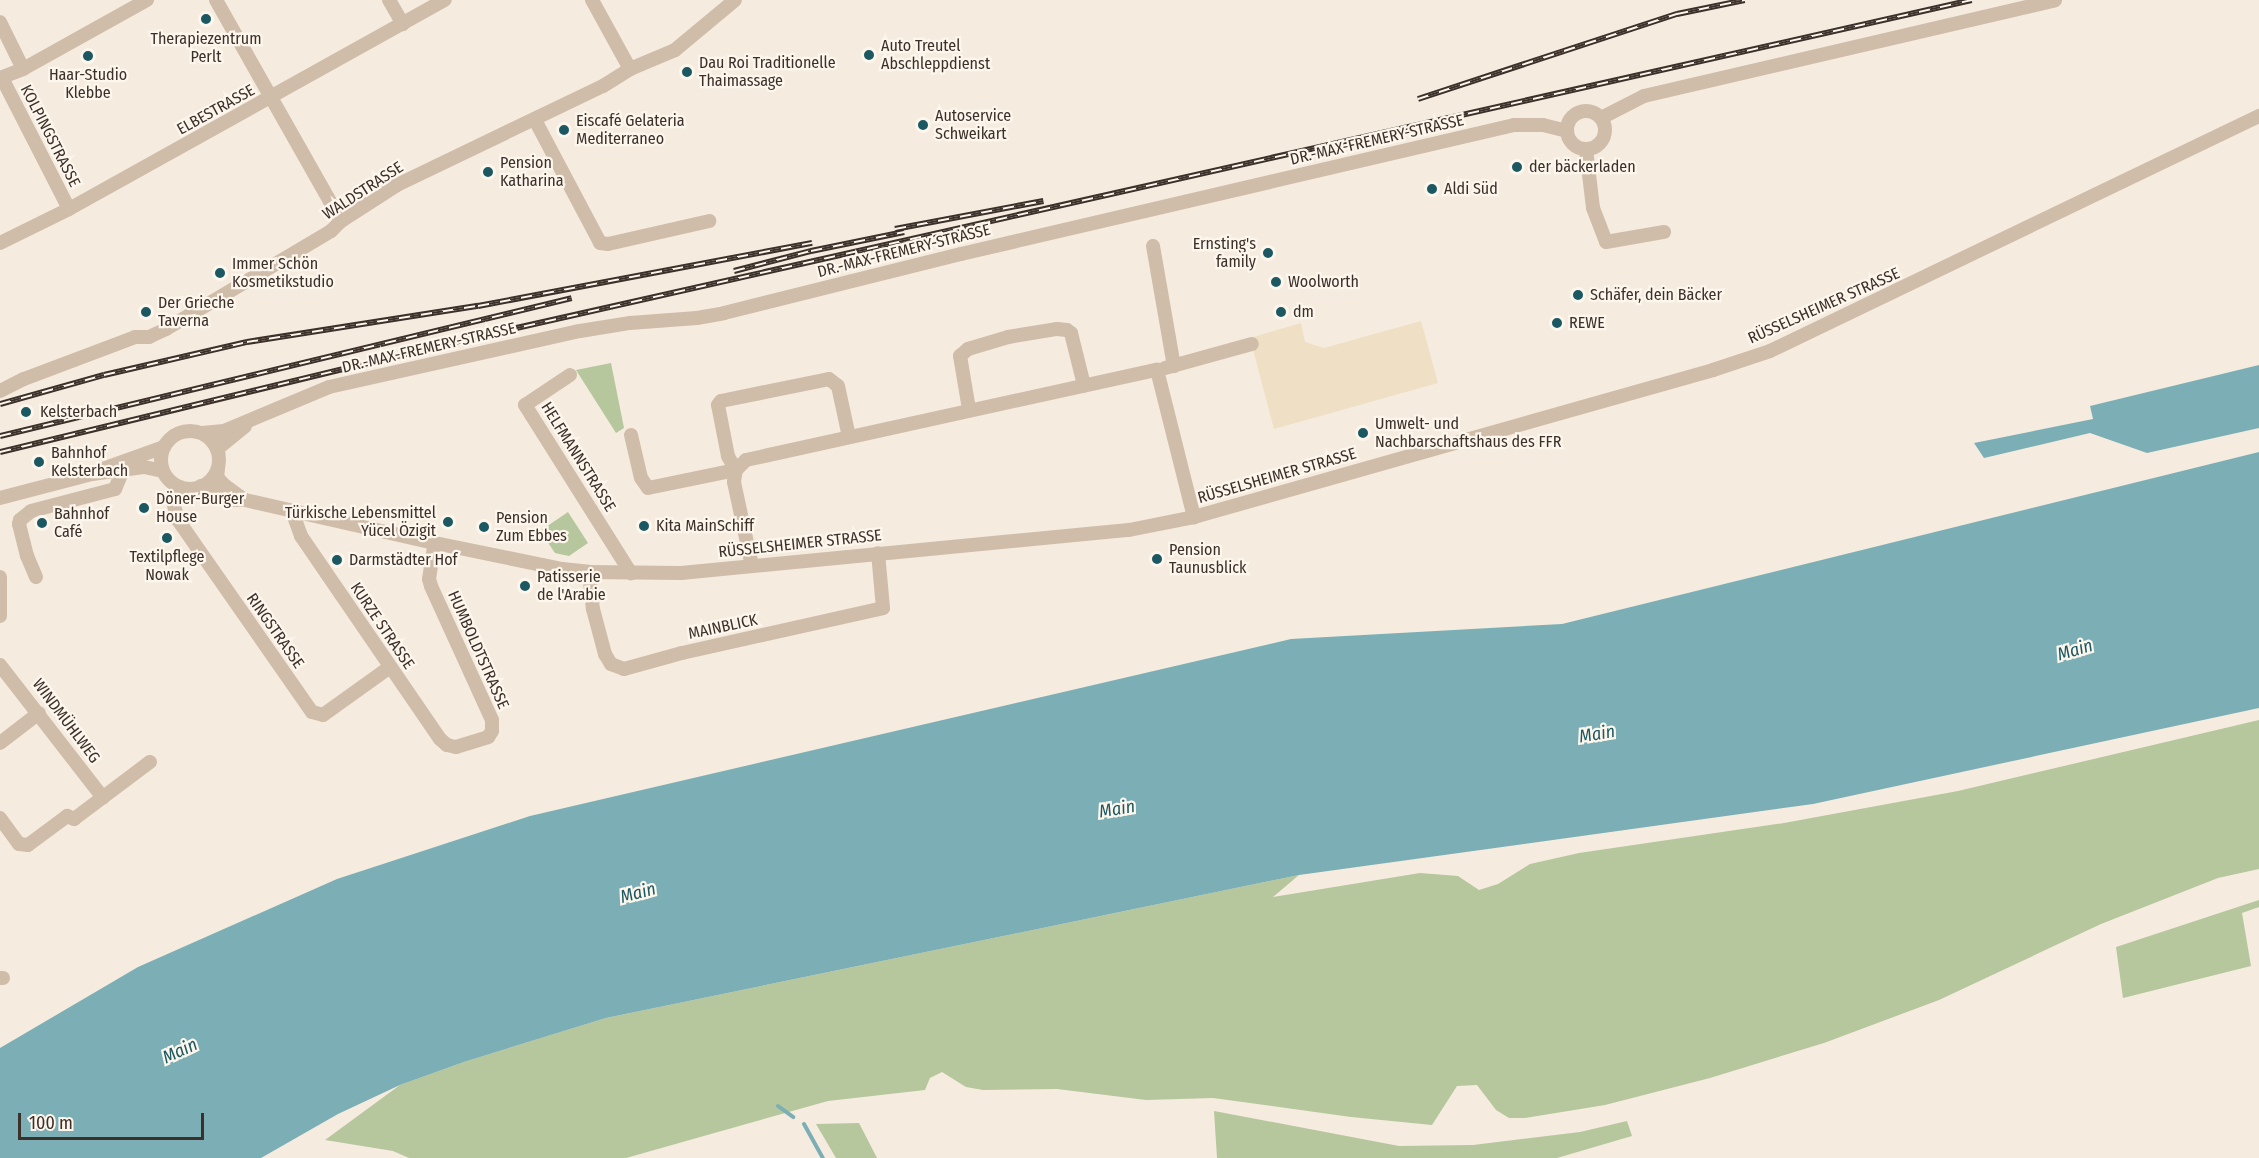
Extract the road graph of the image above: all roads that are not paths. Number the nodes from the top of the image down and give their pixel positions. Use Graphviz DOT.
graph roads {
  1 [pos="147,0"];
  2 [pos="216,0"];
  3 [pos="389,0"];
  4 [pos="445,0"];
  5 [pos="592,0"];
  6 [pos="735,0"];
  7 [pos="2055,0"];
  8 [pos="0,22"];
  9 [pos="403,24"];
  10 [pos="24,69"];
  11 [pos="630,69"];
  12 [pos="1,78"];
  13 [pos="271,98"];
  14 [pos="2259,116"];
  15 [pos="1601,118"];
  16 [pos="535,120"];
  17 [pos="1567,131"];
  18 [pos="1586,149"];
  19 [pos="69,209"];
  20 [pos="341,221"];
  21 [pos="709,221"];
  22 [pos="1664,232"];
  23 [pos="0,243"];
  24 [pos="1153,246"];
  25 [pos="1252,344"];
  26 [pos="1174,366"];
  27 [pos="1157,370"];
  28 [pos="570,375"];
  29 [pos="1084,385"];
  30 [pos="0,391"];
  31 [pos="969,409"];
  32 [pos="251,421"];
  33 [pos="202,433"];
  34 [pos="631,435"];
  35 [pos="849,437"];
  36 [pos="164,447"];
  37 [pos="217,449"];
  38 [pos="218,469"];
  39 [pos="123,470"];
  40 [pos="736,470"];
  41 [pos="163,471"];
  42 [pos="92,474"];
  43 [pos="201,486"];
  44 [pos="179,487"];
  45 [pos="0,498"];
  46 [pos="245,500"];
  47 [pos="292,512"];
  48 [pos="1194,517"];
  49 [pos="435,543"];
  50 [pos="878,553"];
  51 [pos="752,566"];
  52 [pos="589,572"];
  53 [pos="631,573"];
  54 [pos="0,577"];
  55 [pos="36,577"];
  56 [pos="0,616"];
  57 [pos="0,664"];
  58 [pos="390,667"];
  59 [pos="39,713"];
  60 [pos="0,743"];
  61 [pos="456,747"];
  62 [pos="150,762"];
  63 [pos="104,798"];
  64 [pos="0,818"];
  1 -- 10 [label="street"];
  2 -- 13 [label="street"];
  3 -- 9 [label="street"];
  4 -- 9 [label="street, ELBESTRASSE"];
  5 -- 11 [label="street"];
  6 -- 11 [label="street, WALDSTRASSE"];
  7 -- 15 [label="street"];
  8 -- 10 [label="street, KOLPINGSTRASSE"];
  9 -- 13 [label="street, ELBESTRASSE"];
  10 -- 12 [label="street"];
  11 -- 16 [label="street, WALDSTRASSE"];
  12 -- 19 [label="street, KOLPINGSTRASSE"];
  13 -- 19 [label="street, ELBESTRASSE"];
  13 -- 20 [label="street"];
  14 -- 48 [label="street, RÜSSELSHEIMER STRASSE"];
  15 -- 17 [label="street"];
  15 -- 18 [label="street"];
  16 -- 20 [label="street, WALDSTRASSE"];
  16 -- 21 [label="street"];
  17 -- 18 [label="street"];
  17 -- 32 [label="street, DR.-MAX-FREMERY-STRASSE"];
  18 -- 22 [label="street"];
  19 -- 23 [label="street, ELBESTRASSE"];
  20 -- 30 [label="street, WALDSTRASSE"];
  24 -- 26 [label="street"];
  25 -- 26 [label="street"];
  26 -- 27 [label="street"];
  27 -- 29 [label="street"];
  27 -- 48 [label="street"];
  28 -- 53 [label="street, HELFMANNSTRASSE"];
  29 -- 31 [label="street"];
  29 -- 31 [label="street"];
  31 -- 35 [label="street"];
  32 -- 33 [label="street, DR.-MAX-FREMERY-STRASSE"];
  32 -- 37 [label="street, DR.-MAX-FREMERY-STRASSE"];
  33 -- 36 [label="street"];
  33 -- 37 [label="street"];
  34 -- 40 [label="street"];
  35 -- 40 [label="street"];
  35 -- 40 [label="street"];
  36 -- 41 [label="street"];
  36 -- 42 [label="street"];
  37 -- 38 [label="street"];
  38 -- 43 [label="street"];
  38 -- 46 [label="street, RÜSSELSHEIMER STRASSE"];
  39 -- 41 [label="street"];
  39 -- 42 [label="street"];
  39 -- 55 [label="street"];
  40 -- 51 [label="street"];
  41 -- 44 [label="street"];
  42 -- 45 [label="street"];
  43 -- 44 [label="street"];
  43 -- 46 [label="street, RÜSSELSHEIMER STRASSE"];
  44 -- 58 [label="street, RINGSTRASSE"];
  46 -- 47 [label="street, RÜSSELSHEIMER STRASSE"];
  47 -- 49 [label="street, RÜSSELSHEIMER STRASSE"];
  47 -- 58 [label="street, KURZE STRASSE"];
  48 -- 50 [label="street, RÜSSELSHEIMER STRASSE"];
  49 -- 52 [label="street, RÜSSELSHEIMER STRASSE"];
  49 -- 61 [label="street, HUMBOLDTSTRASSE"];
  50 -- 51 [label="street, RÜSSELSHEIMER STRASSE"];
  50 -- 52 [label="street, MAINBLICK"];
  51 -- 53 [label="street, RÜSSELSHEIMER STRASSE"];
  52 -- 53 [label="street, RÜSSELSHEIMER STRASSE"];
  54 -- 56 [label="street"];
  57 -- 59 [label="street, WINDMÜHLWEG"];
  58 -- 61 [label="street, KURZE STRASSE"];
  59 -- 60 [label="street"];
  59 -- 63 [label="street, WINDMÜHLWEG"];
  62 -- 63 [label="street"];
  63 -- 64 [label="street"];
}
